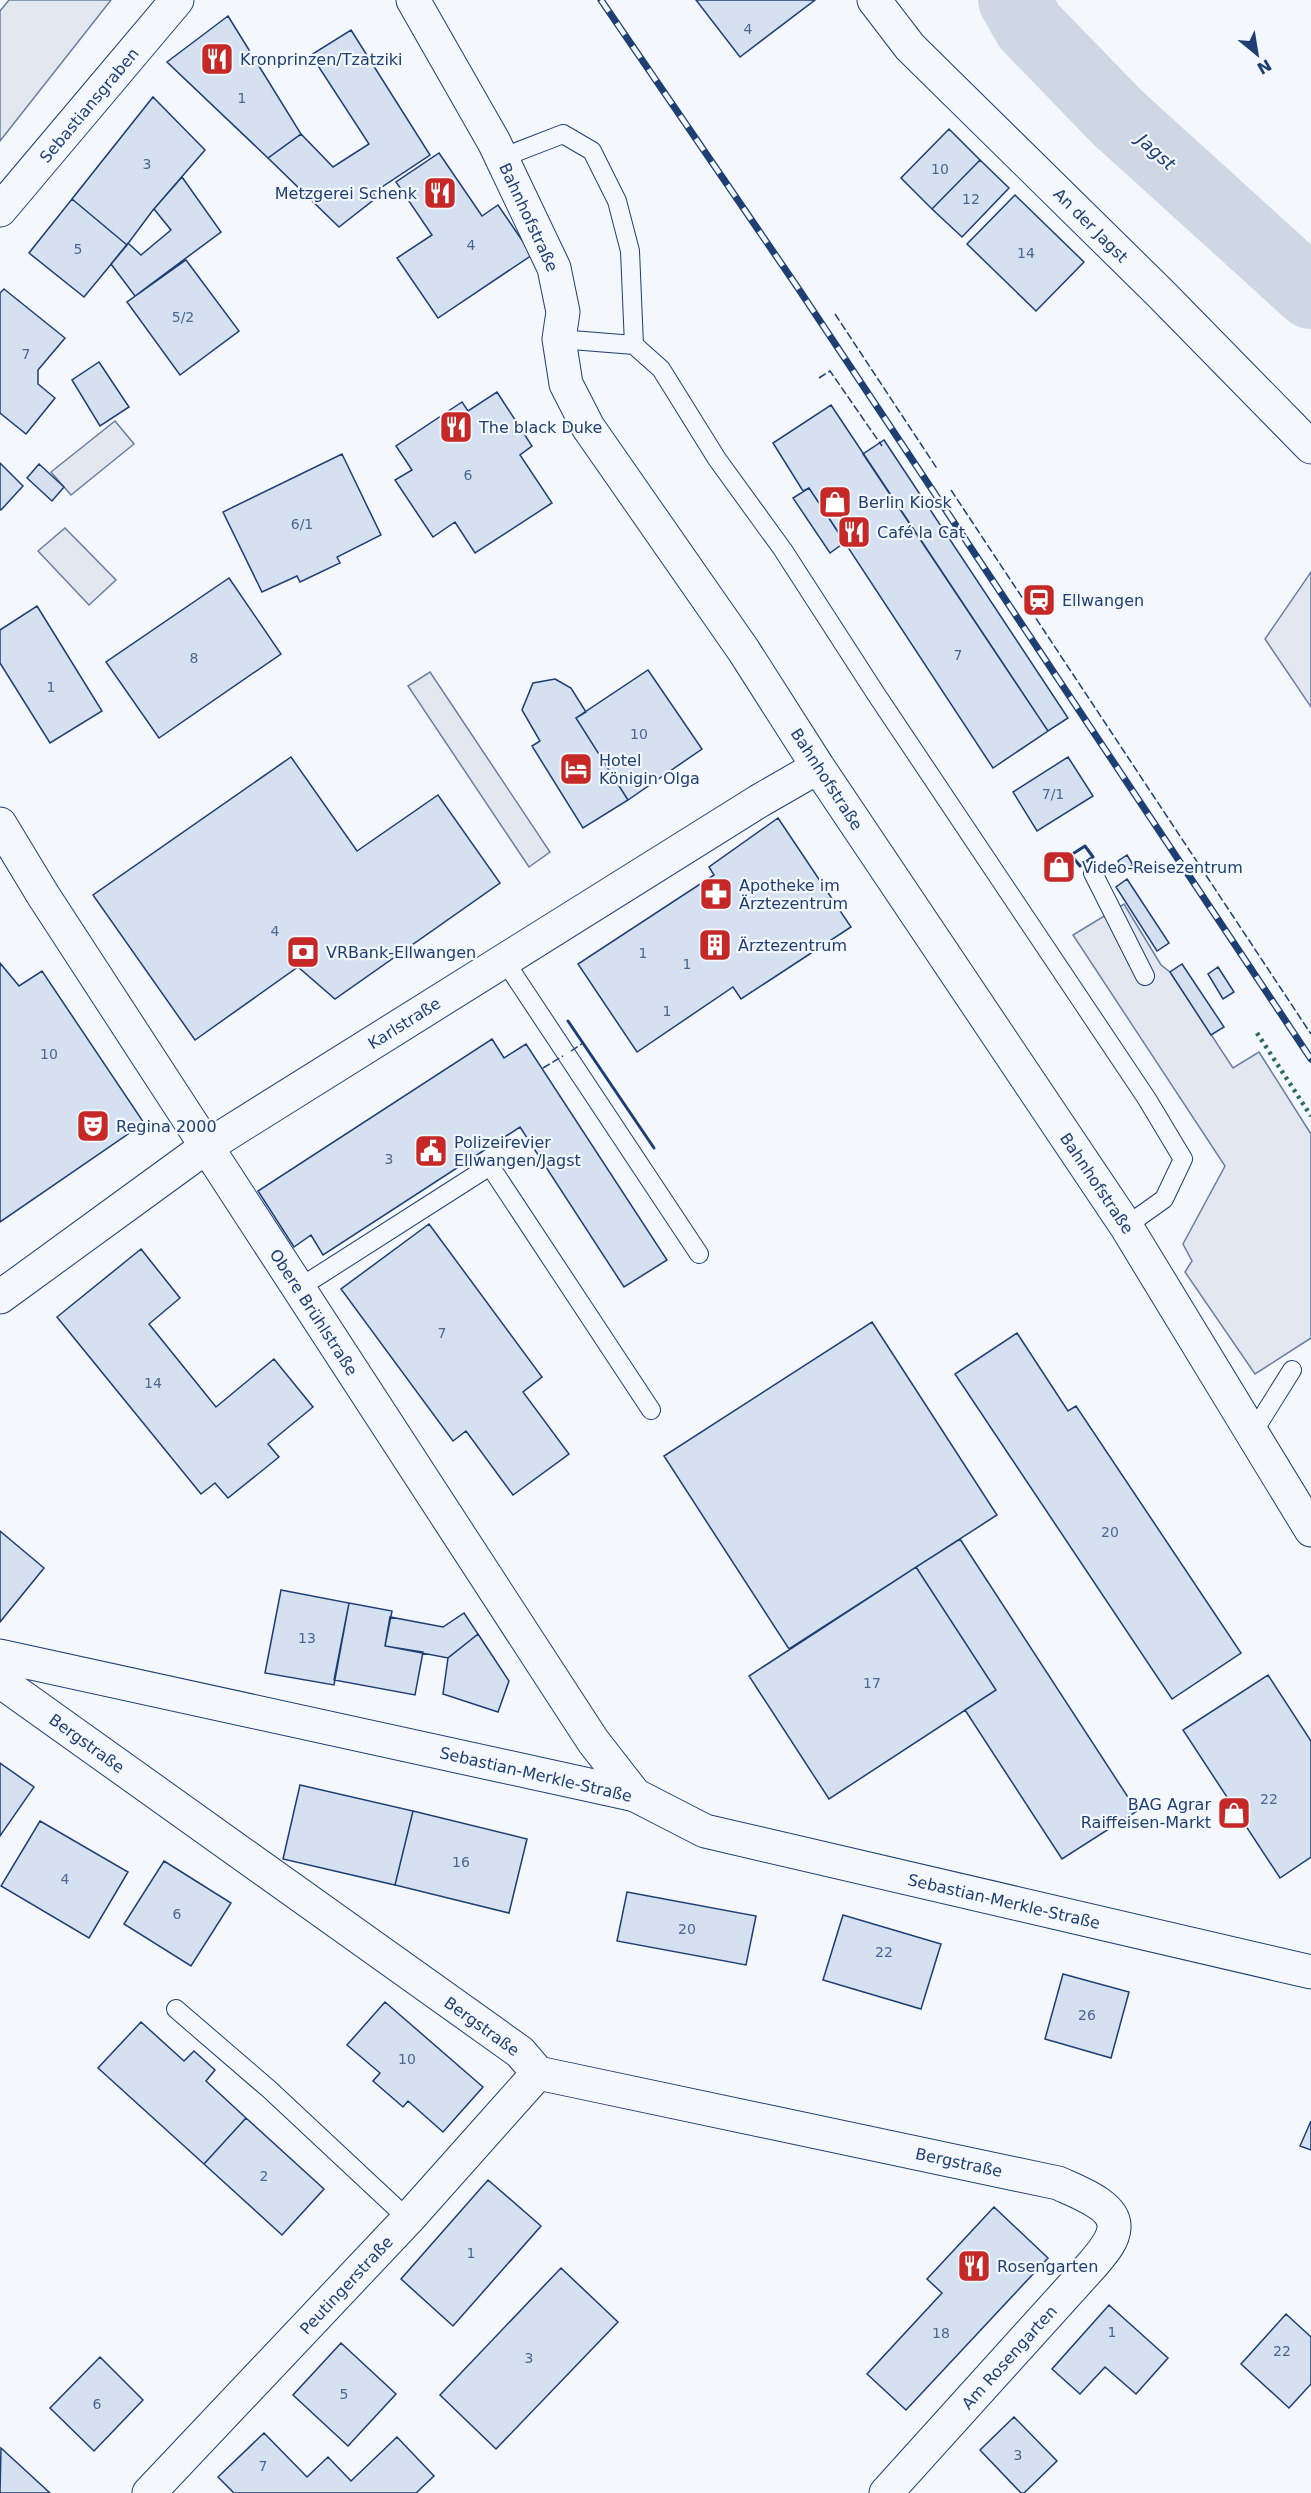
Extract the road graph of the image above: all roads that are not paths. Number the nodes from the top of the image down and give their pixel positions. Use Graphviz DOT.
graph roads {
  1 [pos="177,0"];
  2 [pos="413,0"];
  3 [pos="874,0"];
  4 [pos="501,158"];
  5 [pos="0,210"];
  6 [pos="560,339"];
  7 [pos="634,345"];
  8 [pos="1311,447"];
  9 [pos="818,767"];
  10 [pos="0,824"];
  11 [pos="1094,873"];
  12 [pos="504,960"];
  13 [pos="1145,976"];
  14 [pos="206,1147"];
  15 [pos="1126,1226"];
  16 [pos="699,1254"];
  17 [pos="299,1288"];
  18 [pos="0,1297"];
  19 [pos="1292,1370"];
  20 [pos="651,1410"];
  21 [pos="1252,1434"];
  22 [pos="1311,1530"];
  23 [pos="0,1656"];
  24 [pos="0,1681"];
  25 [pos="635,1795"];
  26 [pos="1311,1972"];
  27 [pos="176,2009"];
  28 [pos="538,2073"];
  29 [pos="1109,2214"];
  30 [pos="408,2218"];
  31 [pos="149,2493"];
  32 [pos="886,2493"];
  1 -- 5 [label="street, Sebastiansgraben"];
  2 -- 4 [label="street, Bahnhofstraße"];
  3 -- 8 [label="street, An der Jagst"];
  4 -- 6 [label="street, Bahnhofstraße"];
  4 -- 7 [label="lane"];
  6 -- 7 [label="lane"];
  6 -- 9 [label="street, Bahnhofstraße"];
  7 -- 15 [label="lane"];
  9 -- 12 [label="street, Karlstraße"];
  9 -- 15 [label="street, Bahnhofstraße"];
  10 -- 14 [label="street, Obere Brühlstraße"];
  11 -- 13 [label="lane"];
  12 -- 14 [label="street, Karlstraße"];
  12 -- 16 [label="lane"];
  14 -- 17 [label="street, Obere Brühlstraße"];
  14 -- 18 [label="street, Karlstraße"];
  15 -- 21 [label="street, Bahnhofstraße"];
  17 -- 20 [label="lane"];
  17 -- 25 [label="street, Obere Brühlstraße"];
  19 -- 21 [label="lane"];
  21 -- 22 [label="street, Bahnhofstraße"];
  23 -- 25 [label="street, Sebastian-Merkle-Straße"];
  24 -- 28 [label="street, Bergstraße"];
  25 -- 26 [label="street, Sebastian-Merkle-Straße"];
  27 -- 30 [label="lane"];
  28 -- 29 [label="street, Bergstraße"];
  28 -- 30 [label="street, Peutingerstraße"];
  29 -- 32 [label="street, Am Rosengarten"];
  30 -- 31 [label="street, Peutingerstraße"];
}
